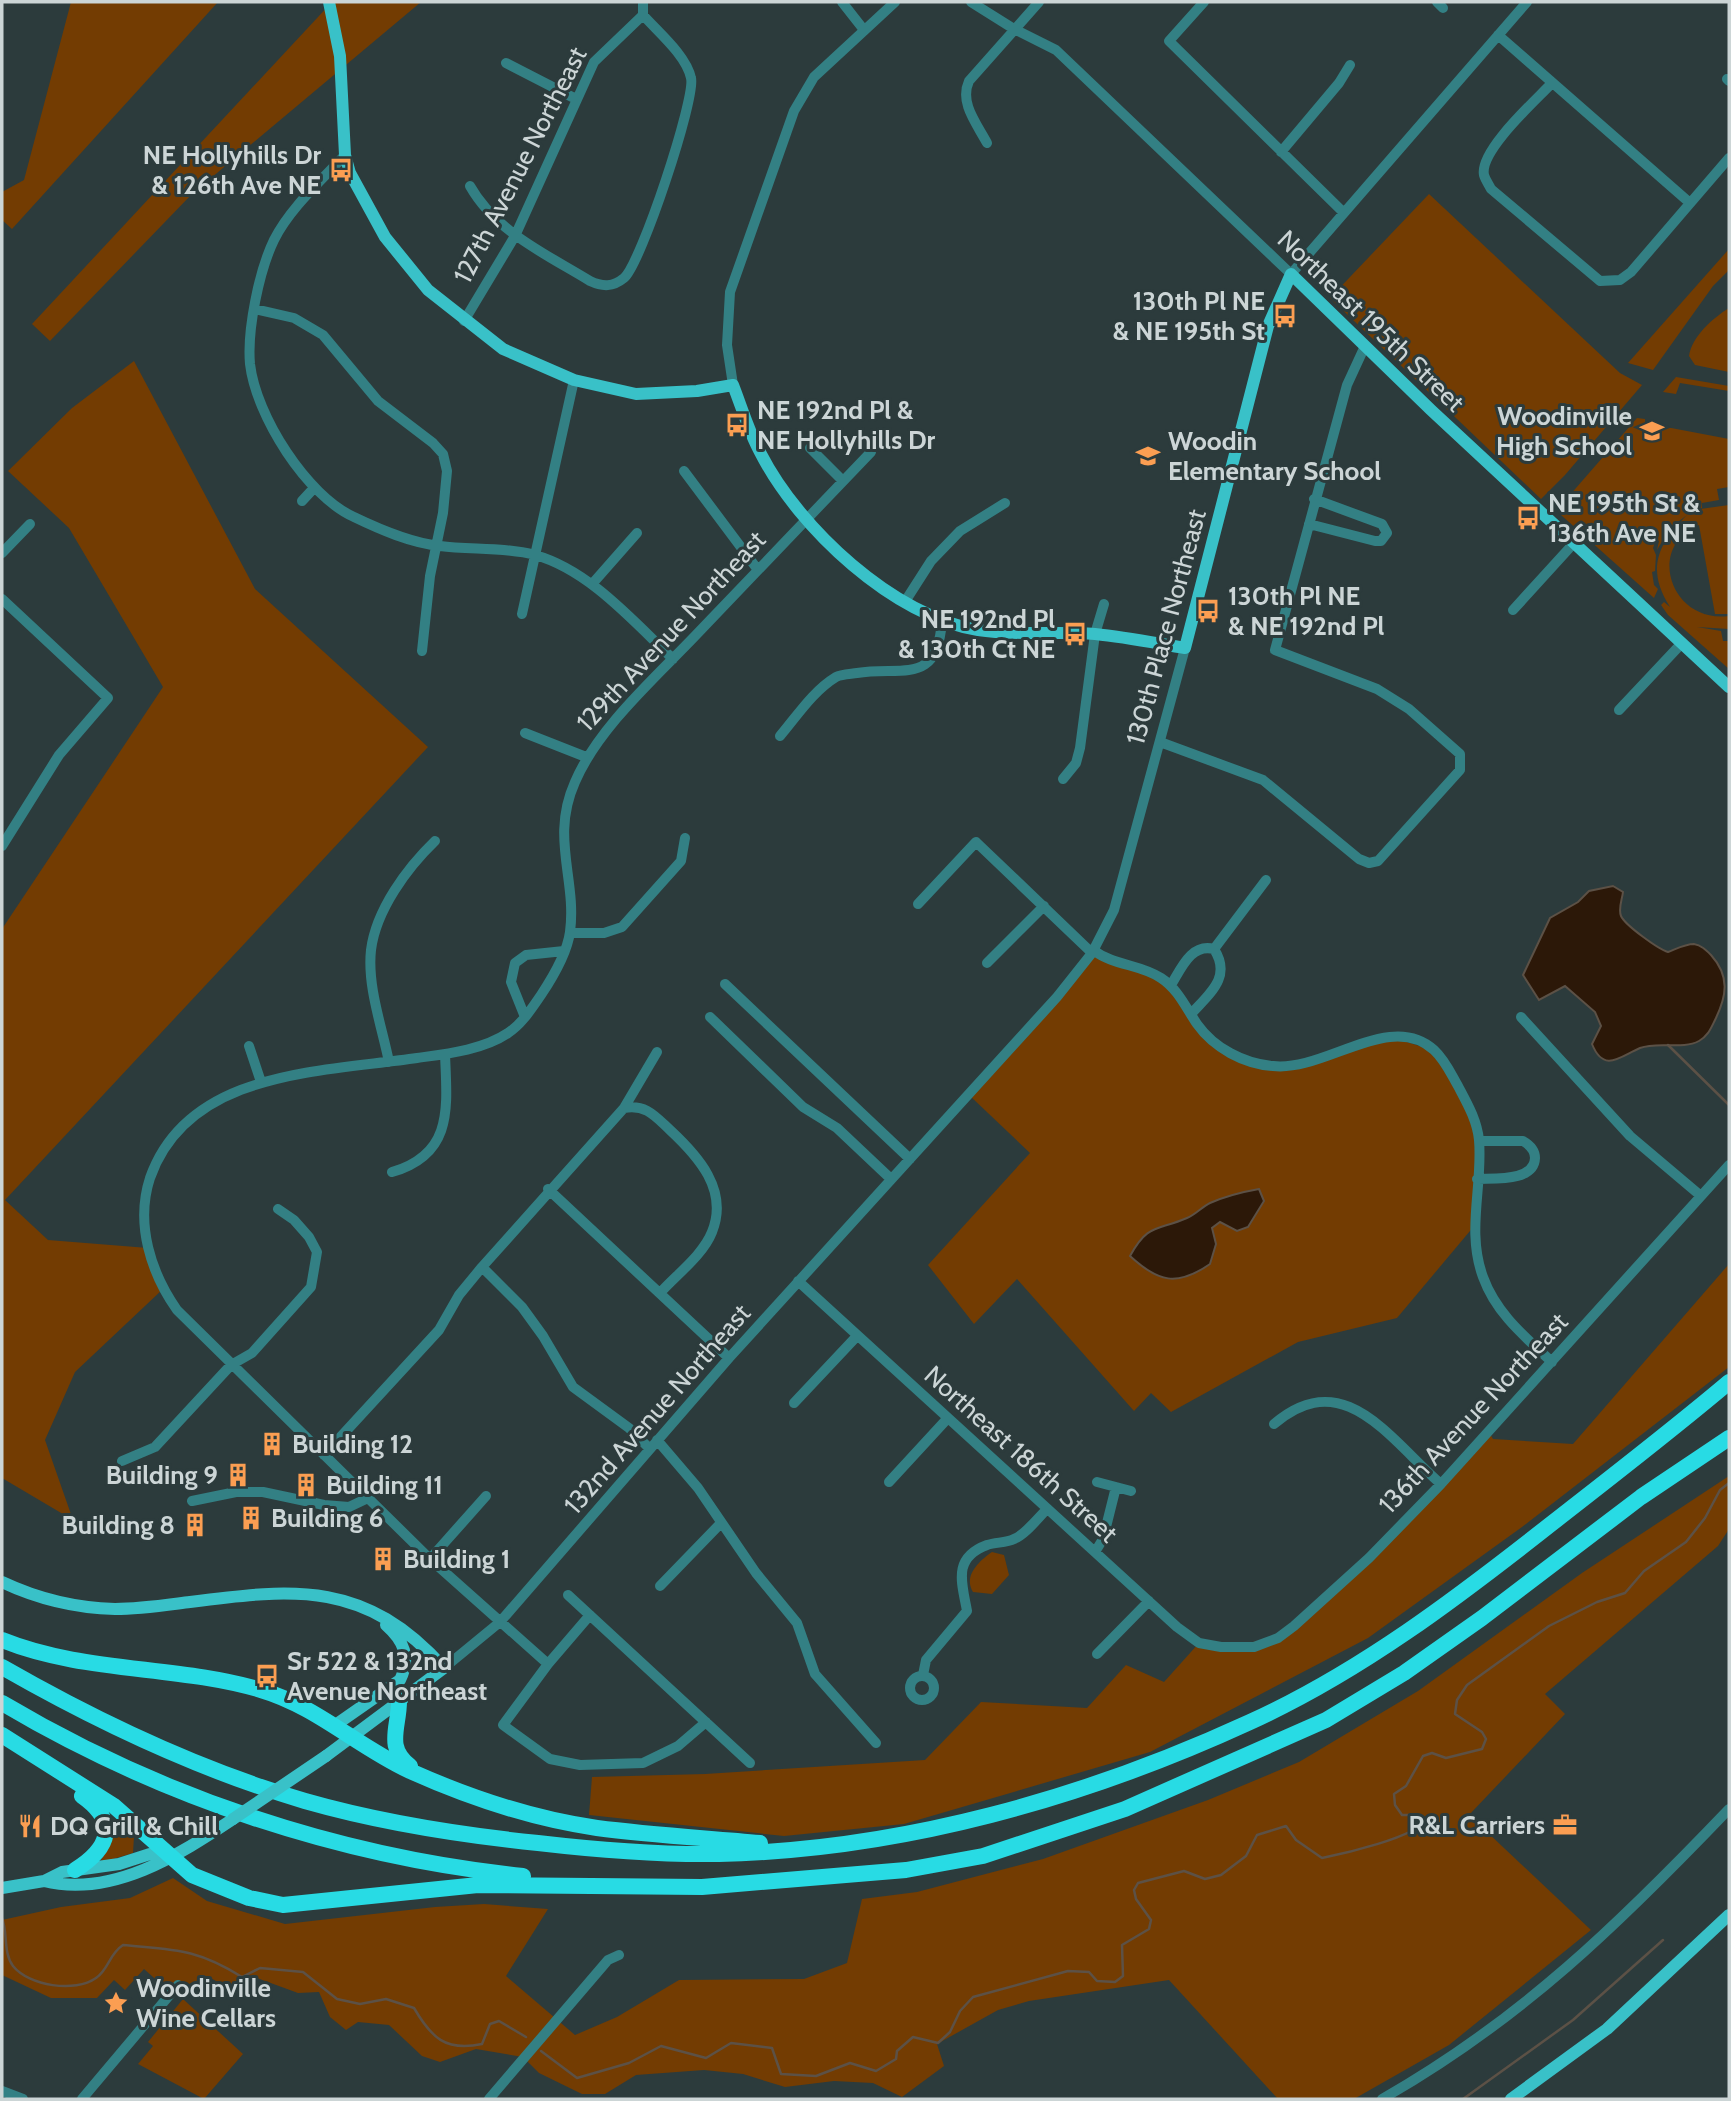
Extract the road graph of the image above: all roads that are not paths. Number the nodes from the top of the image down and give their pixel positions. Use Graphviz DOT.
graph roads {
  1 [pos="329,2"];
  2 [pos="643,2"];
  3 [pos="842,2"];
  4 [pos="895,2"];
  5 [pos="971,2"];
  6 [pos="1039,2"];
  7 [pos="1204,2"];
  8 [pos="1527,2"];
  9 [pos="643,15"];
  10 [pos="1014,29"];
  11 [pos="864,30"];
  12 [pos="1498,35"];
  13 [pos="506,63"];
  14 [pos="1350,65"];
  15 [pos="1551,84"];
  16 [pos="576,99"];
  17 [pos="987,143"];
  18 [pos="1281,152"];
  19 [pos="345,155"];
  20 [pos="1729,158"];
  21 [pos="470,186"];
  22 [pos="1690,203"];
  23 [pos="1342,211"];
  24 [pos="515,236"];
  25 [pos="1291,274"];
  26 [pos="255,309"];
  27 [pos="464,321"];
  28 [pos="1365,346"];
  29 [pos="574,380"];
  30 [pos="733,385"];
  31 [pos="810,448"];
  32 [pos="871,452"];
  33 [pos="684,471"];
  34 [pos="843,481"];
  35 [pos="314,488"];
  36 [pos="1314,499"];
  37 [pos="302,501"];
  38 [pos="1005,503"];
  39 [pos="806,519"];
  40 [pos="30,524"];
  41 [pos="1309,524"];
  42 [pos="637,533"];
  43 [pos="1574,543"];
  44 [pos="436,546"];
  45 [pos="2,553"];
  46 [pos="535,555"];
  47 [pos="758,570"];
  48 [pos="593,583"];
  49 [pos="2,599"];
  50 [pos="906,600"];
  51 [pos="1104,604"];
  52 [pos="1513,610"];
  53 [pos="522,614"];
  54 [pos="942,621"];
  55 [pos="1095,634"];
  56 [pos="1682,643"];
  57 [pos="1185,648"];
  58 [pos="422,651"];
  59 [pos="673,659"];
  60 [pos="1729,687"];
  61 [pos="1619,710"];
  62 [pos="525,733"];
  63 [pos="779,736"];
  64 [pos="1160,742"];
  65 [pos="586,757"];
  66 [pos="1063,779"];
  67 [pos="6,829"];
  68 [pos="685,838"];
  69 [pos="435,841"];
  70 [pos="2,846"];
  71 [pos="1266,880"];
  72 [pos="918,904"];
  73 [pos="1044,906"];
  74 [pos="570,933"];
  75 [pos="1214,949"];
  76 [pos="564,951"];
  77 [pos="1093,951"];
  78 [pos="987,963"];
  79 [pos="724,984"];
  80 [pos="1171,985"];
  81 [pos="1191,1014"];
  82 [pos="525,1017"];
  83 [pos="710,1017"];
  84 [pos="1521,1017"];
  85 [pos="249,1046"];
  86 [pos="657,1052"];
  87 [pos="445,1054"];
  88 [pos="389,1062"];
  89 [pos="261,1082"];
  90 [pos="624,1108"];
  91 [pos="1479,1141"];
  92 [pos="910,1159"];
  93 [pos="1729,1165"];
  94 [pos="392,1172"];
  95 [pos="891,1179"];
  96 [pos="1477,1179"];
  97 [pos="548,1189"];
  98 [pos="1701,1196"];
  99 [pos="278,1209"];
  100 [pos="482,1267"];
  101 [pos="798,1281"];
  102 [pos="660,1293"];
  103 [pos="857,1336"];
  104 [pos="729,1358"];
  105 [pos="1552,1362"];
  106 [pos="231,1364"];
  107 [pos="1729,1382"];
  108 [pos="1729,1389"];
  109 [pos="794,1403"];
  110 [pos="947,1419"];
  111 [pos="1681,1423"];
  112 [pos="1275,1424"];
  113 [pos="1729,1429"];
  114 [pos="1729,1438"];
  115 [pos="654,1445"];
  116 [pos="324,1455"];
  117 [pos="122,1461"];
  118 [pos="1675,1473"];
  119 [pos="889,1482"];
  120 [pos="1097,1482"];
  121 [pos="1441,1484"];
  122 [pos="1116,1487"];
  123 [pos="1131,1491"];
  124 [pos="486,1496"];
  125 [pos="368,1498"];
  126 [pos="192,1501"];
  127 [pos="1047,1509"];
  128 [pos="721,1523"];
  129 [pos="1095,1552"];
  130 [pos="430,1559"];
  131 [pos="2,1583"];
  132 [pos="660,1586"];
  133 [pos="568,1595"];
  134 [pos="1149,1601"];
  135 [pos="367,1609"];
  136 [pos="590,1615"];
  137 [pos="500,1622"];
  138 [pos="2,1640"];
  139 [pos="1222,1647"];
  140 [pos="1097,1654"];
  141 [pos="548,1664"];
  142 [pos="2,1667"];
  143 [pos="444,1668"];
  144 [pos="923,1675"];
  145 [pos="399,1701"];
  146 [pos="2,1703"];
  147 [pos="706,1722"];
  148 [pos="334,1726"];
  149 [pos="2,1736"];
  150 [pos="350,1737"];
  151 [pos="876,1743"];
  152 [pos="750,1763"];
  153 [pos="422,1776"];
  154 [pos="1729,1809"];
  155 [pos="808,1848"];
  156 [pos="171,1855"];
  157 [pos="75,1870"];
  158 [pos="44,1881"];
  159 [pos="609,1885"];
  160 [pos="5,1887"];
  161 [pos="1729,1914"];
  162 [pos="619,1955"];
  163 [pos="178,1985"];
  164 [pos="2,2091"];
  165 [pos="23,2099"];
  166 [pos="82,2099"];
  167 [pos="489,2099"];
  168 [pos="1382,2099"];
  169 [pos="1511,2099"];
  1 -- 19 [label="main road"];
  2 -- 9 [label="street"];
  3 -- 11 [label="street"];
  4 -- 11 [label="street"];
  5 -- 10 [label="street, Northeast 195th Street"];
  6 -- 10 [label="street"];
  7 -- 18 [label="street"];
  8 -- 12 [label="street"];
  9 -- 16 [label="street, 127th Avenue Northeast"];
  9 -- 24 [label="street"];
  10 -- 17 [label="street"];
  10 -- 25 [label="street, Northeast 195th Street"];
  11 -- 30 [label="street"];
  12 -- 15 [label="street"];
  12 -- 23 [label="street"];
  13 -- 16 [label="street"];
  14 -- 18 [label="street"];
  15 -- 22 [label="street"];
  15 -- 22 [label="street"];
  16 -- 24 [label="street, 127th Avenue Northeast"];
  18 -- 23 [label="street"];
  19 -- 26 [label="street"];
  19 -- 27 [label="main road"];
  20 -- 22 [label="street"];
  21 -- 24 [label="street"];
  23 -- 25 [label="street"];
  24 -- 27 [label="street, 127th Avenue Northeast"];
  25 -- 28 [label="main road, Northeast 195th Street"];
  25 -- 57 [label="main road, 130th Place Northeast"];
  26 -- 35 [label="street"];
  26 -- 44 [label="street"];
  27 -- 29 [label="main road"];
  28 -- 36 [label="street"];
  28 -- 43 [label="main road, Northeast 195th Street"];
  29 -- 30 [label="main road"];
  29 -- 46 [label="street"];
  30 -- 39 [label="main road"];
  31 -- 34 [label="street"];
  32 -- 34 [label="street, 129th Avenue Northeast"];
  33 -- 47 [label="street"];
  34 -- 39 [label="street, 129th Avenue Northeast"];
  35 -- 37 [label="street"];
  35 -- 44 [label="street"];
  36 -- 41 [label="street"];
  36 -- 41 [label="street"];
  38 -- 50 [label="street"];
  39 -- 47 [label="street, 129th Avenue Northeast"];
  39 -- 50 [label="main road"];
  40 -- 45 [label="street"];
  41 -- 64 [label="street"];
  42 -- 48 [label="street"];
  43 -- 52 [label="street"];
  43 -- 56 [label="main road, Northeast 195th Street"];
  44 -- 46 [label="street"];
  44 -- 58 [label="street"];
  46 -- 48 [label="street"];
  46 -- 53 [label="street"];
  47 -- 59 [label="street, 129th Avenue Northeast"];
  48 -- 59 [label="street"];
  49 -- 67 [label="street"];
  50 -- 54 [label="main road"];
  51 -- 55 [label="street"];
  54 -- 55 [label="main road"];
  54 -- 63 [label="street"];
  55 -- 57 [label="main road"];
  55 -- 66 [label="street"];
  56 -- 60 [label="main road, Northeast 195th Street"];
  56 -- 61 [label="street"];
  57 -- 64 [label="street, 130th Place Northeast"];
  59 -- 65 [label="street, 129th Avenue Northeast"];
  62 -- 65 [label="street"];
  64 -- 77 [label="street, 130th Place Northeast"];
  65 -- 74 [label="street, 129th Avenue Northeast"];
  67 -- 70 [label="street"];
  68 -- 74 [label="street"];
  69 -- 88 [label="street"];
  71 -- 75 [label="street"];
  72 -- 73 [label="street"];
  73 -- 77 [label="street"];
  73 -- 78 [label="street"];
  74 -- 76 [label="street, 129th Avenue Northeast"];
  75 -- 80 [label="street"];
  75 -- 81 [label="street"];
  76 -- 82 [label="street, 129th Avenue Northeast"];
  76 -- 82 [label="street"];
  77 -- 80 [label="street"];
  77 -- 92 [label="street, 132nd Avenue Northeast"];
  79 -- 92 [label="street"];
  80 -- 81 [label="street"];
  81 -- 91 [label="street"];
  82 -- 87 [label="street, 129th Avenue Northeast"];
  83 -- 95 [label="street"];
  84 -- 98 [label="street"];
  85 -- 89 [label="street"];
  86 -- 90 [label="street"];
  87 -- 88 [label="street, 129th Avenue Northeast"];
  87 -- 94 [label="street"];
  88 -- 89 [label="street, 129th Avenue Northeast"];
  89 -- 106 [label="street, 129th Avenue Northeast"];
  90 -- 97 [label="street"];
  90 -- 102 [label="street"];
  91 -- 96 [label="street"];
  91 -- 96 [label="street"];
  92 -- 95 [label="street, 132nd Avenue Northeast"];
  93 -- 98 [label="street, 136th Avenue Northeast"];
  95 -- 101 [label="street, 132nd Avenue Northeast"];
  96 -- 105 [label="street"];
  97 -- 100 [label="street"];
  97 -- 102 [label="street"];
  98 -- 105 [label="street, 136th Avenue Northeast"];
  99 -- 106 [label="street"];
  100 -- 115 [label="street"];
  100 -- 116 [label="street"];
  101 -- 103 [label="street, Northeast 186th Street"];
  101 -- 104 [label="street, 132nd Avenue Northeast"];
  102 -- 104 [label="street"];
  103 -- 109 [label="street"];
  103 -- 110 [label="street, Northeast 186th Street"];
  104 -- 115 [label="street, 132nd Avenue Northeast"];
  105 -- 121 [label="street, 136th Avenue Northeast"];
  106 -- 116 [label="street, 129th Avenue Northeast"];
  106 -- 117 [label="street"];
  107 -- 111 [label="highway"];
  108 -- 111 [label="highway"];
  110 -- 119 [label="street"];
  110 -- 127 [label="street, Northeast 186th Street"];
  111 -- 155 [label="highway"];
  112 -- 121 [label="street"];
  113 -- 118 [label="highway"];
  114 -- 118 [label="highway"];
  115 -- 128 [label="street"];
  115 -- 137 [label="street, 132nd Avenue Northeast"];
  116 -- 125 [label="street, 129th Avenue Northeast"];
  118 -- 159 [label="highway"];
  120 -- 122 [label="street"];
  121 -- 139 [label="street, 136th Avenue Northeast"];
  122 -- 123 [label="street"];
  122 -- 129 [label="street"];
  124 -- 130 [label="street"];
  125 -- 126 [label="street"];
  125 -- 130 [label="street, 129th Avenue Northeast"];
  127 -- 129 [label="street, Northeast 186th Street"];
  127 -- 144 [label="street"];
  128 -- 132 [label="street"];
  128 -- 151 [label="street"];
  129 -- 134 [label="street, Northeast 186th Street"];
  130 -- 137 [label="street, 129th Avenue Northeast"];
  131 -- 135 [label="main road"];
  133 -- 136 [label="street"];
  134 -- 139 [label="street, Northeast 186th Street"];
  134 -- 140 [label="street"];
  135 -- 143 [label="main road"];
  135 -- 148 [label="main road"];
  136 -- 141 [label="street"];
  136 -- 147 [label="street"];
  137 -- 141 [label="street, 129th Avenue Northeast"];
  137 -- 143 [label="street, 132nd Avenue Northeast"];
  138 -- 148 [label="highway"];
  141 -- 147 [label="street"];
  142 -- 155 [label="highway"];
  143 -- 145 [label="main road, 132nd Avenue Northeast"];
  145 -- 150 [label="main road, 132nd Avenue Northeast"];
  145 -- 153 [label="highway"];
  146 -- 159 [label="highway"];
  147 -- 152 [label="street"];
  148 -- 150 [label="highway"];
  149 -- 156 [label="highway"];
  149 -- 157 [label="highway"];
  150 -- 153 [label="highway"];
  150 -- 156 [label="main road, 132nd Avenue Northeast, bridge"];
  153 -- 155 [label="highway"];
  154 -- 168 [label="street"];
  156 -- 157 [label="main road"];
  156 -- 158 [label="main road, 132nd Avenue Northeast"];
  156 -- 159 [label="highway"];
  157 -- 158 [label="main road"];
  158 -- 160 [label="main road"];
  161 -- 169 [label="main road"];
  162 -- 167 [label="street"];
  163 -- 166 [label="street"];
  164 -- 165 [label="street"];
}
